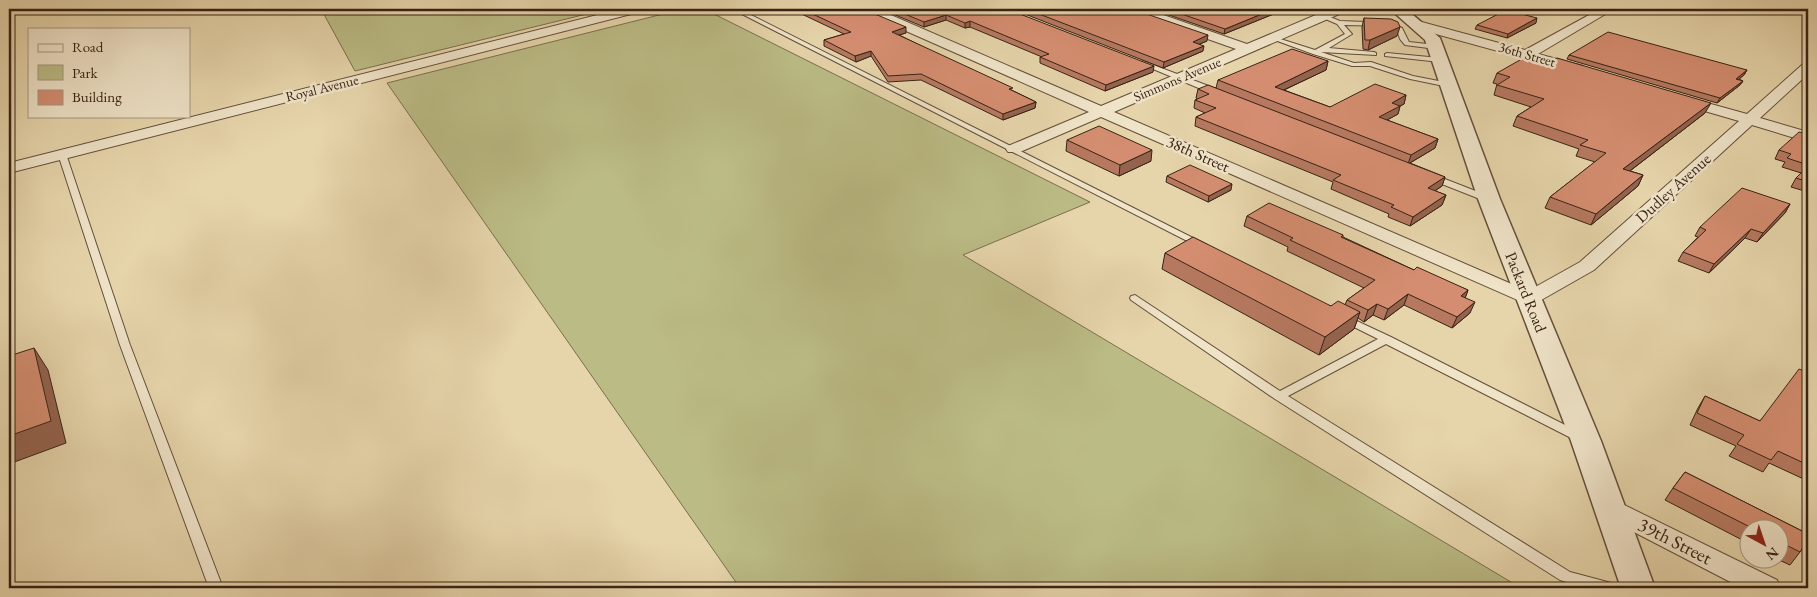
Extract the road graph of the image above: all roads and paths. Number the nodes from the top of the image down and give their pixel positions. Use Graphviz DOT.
graph roads {
  1 [pos="635,9"];
  2 [pos="735,9"];
  3 [pos="867,9"];
  4 [pos="1134,9"];
  5 [pos="1165,9"];
  6 [pos="1340,9"];
  7 [pos="1397,9"];
  8 [pos="1608,9"];
  9 [pos="1150,14"];
  10 [pos="1323,16"];
  11 [pos="1339,23"];
  12 [pos="1418,25"];
  13 [pos="1272,38"];
  14 [pos="1248,49"];
  15 [pos="1318,51"];
  16 [pos="1374,54"];
  17 [pos="1438,54"];
  18 [pos="1528,54"];
  19 [pos="1387,55"];
  20 [pos="1136,61"];
  21 [pos="1808,67"];
  22 [pos="1595,74"];
  23 [pos="1180,78"];
  24 [pos="1449,85"];
  25 [pos="1226,96"];
  26 [pos="1672,97"];
  27 [pos="1102,112"];
  28 [pos="1748,120"];
  29 [pos="1808,137"];
  30 [pos="1014,149"];
  31 [pos="62,154"];
  32 [pos="9,168"];
  33 [pos="1426,174"];
  34 [pos="1489,199"];
  35 [pos="1209,249"];
  36 [pos="1135,298"];
  37 [pos="1529,299"];
  38 [pos="1334,312"];
  39 [pos="1387,340"];
  40 [pos="1279,396"];
  41 [pos="1586,441"];
  42 [pos="1610,508"];
  43 [pos="216,588"];
  44 [pos="1610,588"];
  45 [pos="1638,588"];
  46 [pos="1767,588"];
  1 -- 31 [label="street, Royal Avenue"];
  2 -- 30 [label="lane"];
  3 -- 27 [label="street, 38th Street"];
  4 -- 9 [label="street"];
  5 -- 9 [label="lane"];
  6 -- 10 [label="street, Simmons Avenue"];
  7 -- 12 [label="street, Packard Road"];
  8 -- 18 [label="street"];
  9 -- 14 [label="street"];
  10 -- 11 [label="lane"];
  10 -- 13 [label="street, Simmons Avenue"];
  11 -- 15 [label="lane"];
  11 -- 17 [label="lane"];
  12 -- 17 [label="street, Packard Road"];
  12 -- 18 [label="street, 36th Street"];
  13 -- 14 [label="street, Simmons Avenue"];
  13 -- 15 [label="lane"];
  14 -- 23 [label="street, Simmons Avenue"];
  15 -- 16 [label="lane"];
  15 -- 24 [label="lane"];
  17 -- 19 [label="lane"];
  17 -- 24 [label="street, Packard Road"];
  18 -- 22 [label="street, 36th Street"];
  20 -- 23 [label="lane"];
  21 -- 28 [label="street, Dudley Avenue"];
  23 -- 25 [label="lane"];
  23 -- 27 [label="street, Simmons Avenue"];
  24 -- 34 [label="street, Packard Road"];
  26 -- 28 [label="street"];
  27 -- 30 [label="street, Simmons Avenue"];
  27 -- 37 [label="street, 38th Street"];
  28 -- 29 [label="street"];
  28 -- 37 [label="street, Dudley Avenue"];
  30 -- 35 [label="lane"];
  31 -- 32 [label="street, Royal Avenue"];
  31 -- 43 [label="lane"];
  33 -- 34 [label="lane"];
  34 -- 37 [label="street, Packard Road"];
  36 -- 40 [label="lane"];
  37 -- 41 [label="street, Packard Road"];
  38 -- 39 [label="lane"];
  39 -- 40 [label="lane"];
  39 -- 41 [label="lane"];
  40 -- 44 [label="lane"];
  41 -- 42 [label="street, Packard Road"];
  42 -- 45 [label="street, Packard Road"];
  42 -- 46 [label="street, 39th Street"];
}
